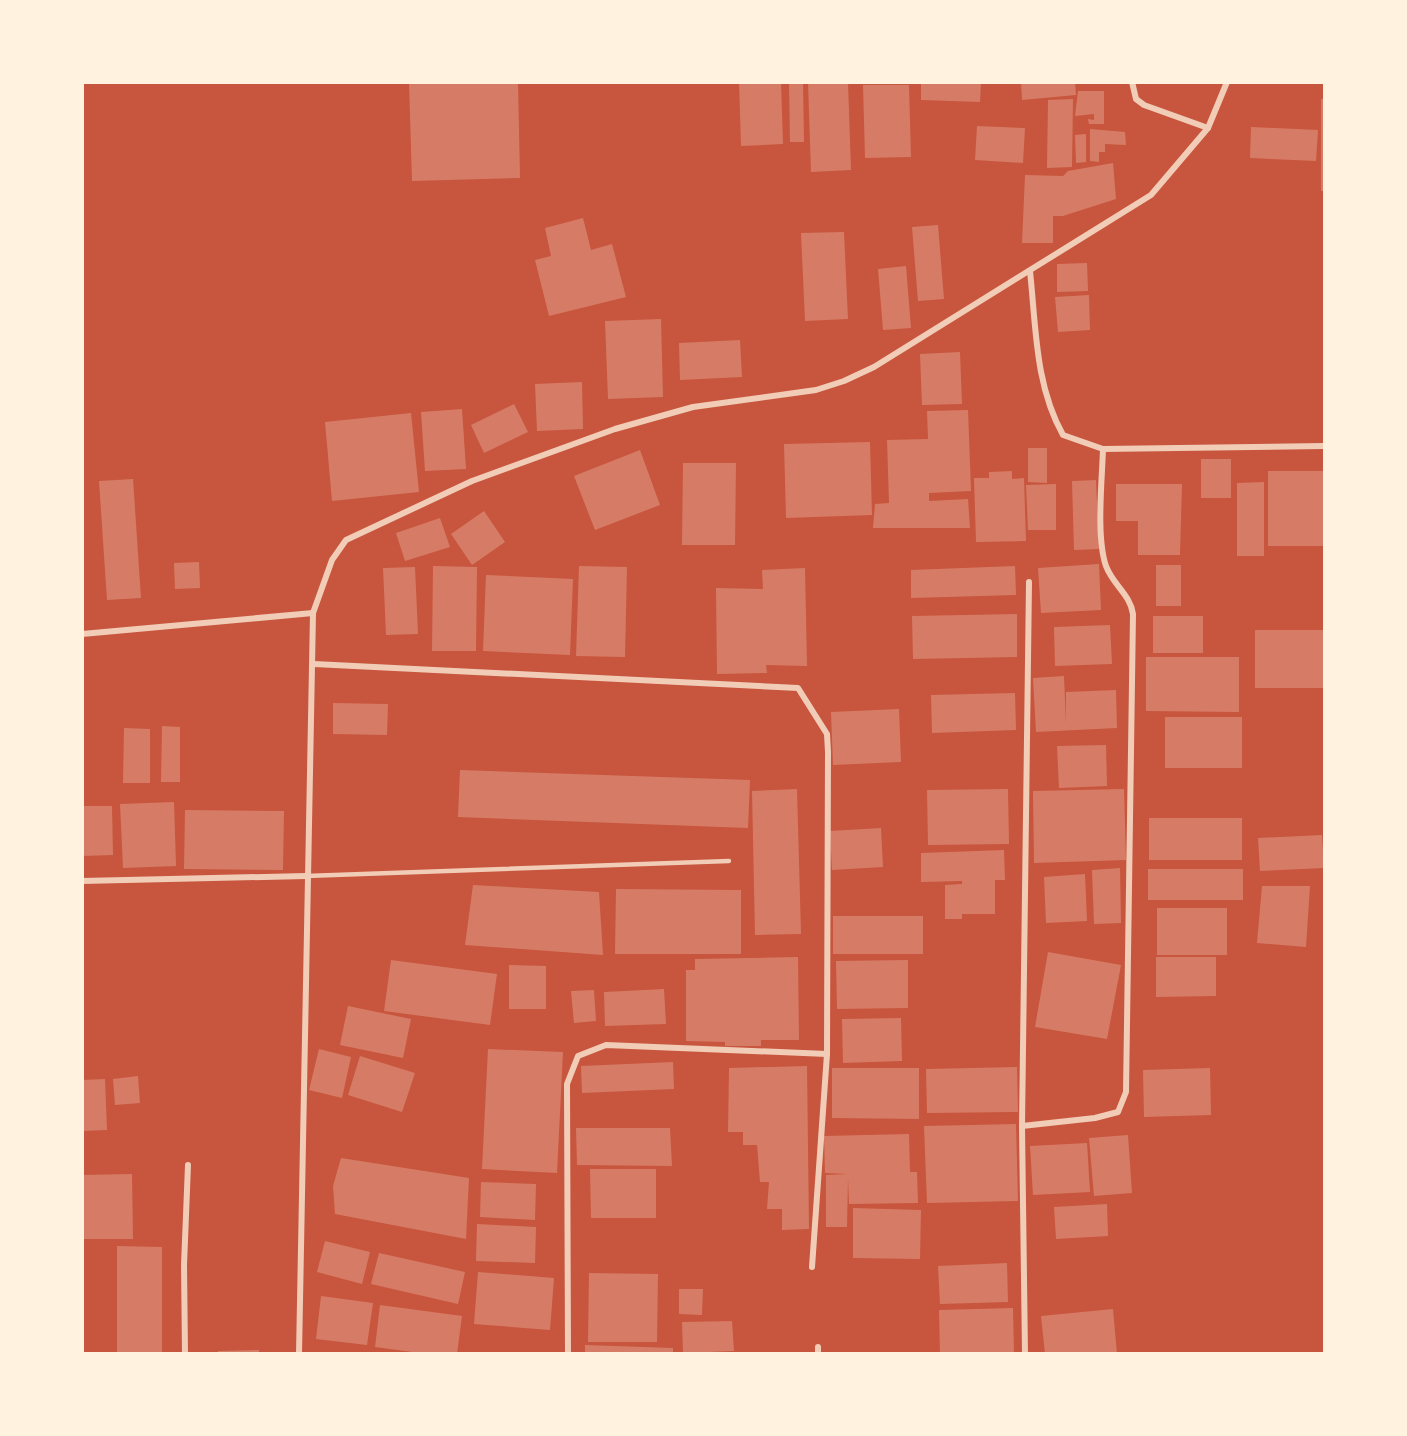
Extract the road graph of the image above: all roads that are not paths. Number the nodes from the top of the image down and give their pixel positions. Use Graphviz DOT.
graph roads {
  1 [pos="1132,82"];
  2 [pos="1227,82"];
  3 [pos="1208,128"];
  4 [pos="1030,271"];
  5 [pos="1324,446"];
  6 [pos="1103,449"];
  7 [pos="1029,582"];
  8 [pos="313,613"];
  9 [pos="82,634"];
  10 [pos="314,664"];
  11 [pos="729,861"];
  12 [pos="306,876"];
  13 [pos="82,881"];
  14 [pos="827,1054"];
  15 [pos="1022,1126"];
  16 [pos="188,1166"];
  17 [pos="812,1267"];
  18 [pos="185,1353"];
  19 [pos="298,1353"];
  20 [pos="568,1353"];
  21 [pos="1025,1353"];
  1 -- 3 [label="street"];
  2 -- 3 [label="street"];
  3 -- 4 [label="street"];
  4 -- 6 [label="street"];
  4 -- 8 [label="street"];
  5 -- 6 [label="street"];
  6 -- 15 [label="street"];
  7 -- 15 [label="street"];
  8 -- 9 [label="street"];
  8 -- 10 [label="street"];
  10 -- 12 [label="street"];
  10 -- 14 [label="street"];
  11 -- 12 [label="lane"];
  12 -- 13 [label="street"];
  12 -- 19 [label="street"];
  14 -- 17 [label="street"];
  14 -- 20 [label="street"];
  15 -- 21 [label="street"];
  16 -- 18 [label="street"];
}
